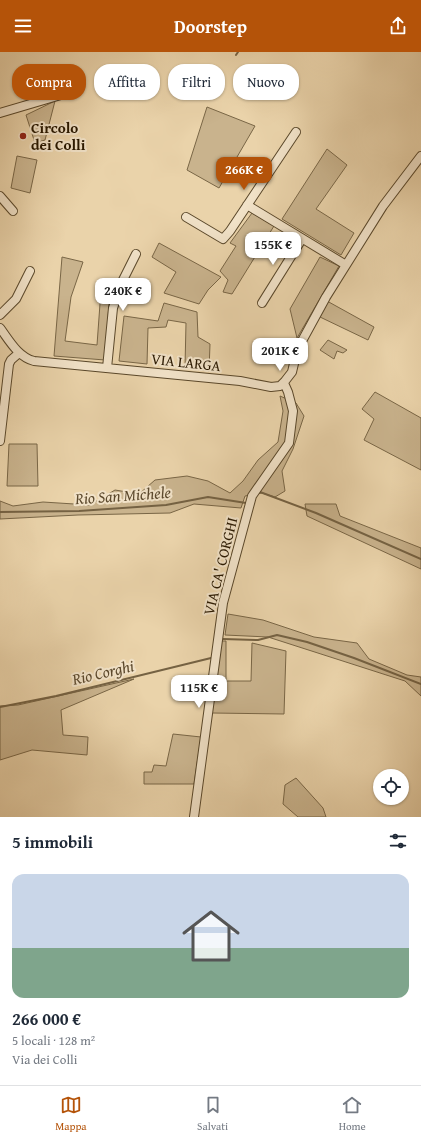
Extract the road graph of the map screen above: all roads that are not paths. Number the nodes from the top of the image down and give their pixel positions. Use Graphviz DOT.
graph roads {
  1 [pos="44,100"];
  2 [pos="0,113"];
  3 [pos="296,132"];
  4 [pos="421,156"];
  5 [pos="0,196"];
  6 [pos="247,205"];
  7 [pos="12,211"];
  8 [pos="186,217"];
  9 [pos="302,239"];
  10 [pos="136,254"];
  11 [pos="346,265"];
  12 [pos="30,271"];
  13 [pos="262,303"];
  14 [pos="0,314"];
  15 [pos="0,328"];
  16 [pos="19,353"];
  17 [pos="107,368"];
  18 [pos="284,382"];
  19 [pos="0,440"];
  20 [pos="194,817"];
  1 -- 2 [label="street"];
  3 -- 6 [label="street"];
  4 -- 11 [label="street"];
  5 -- 7 [label="street"];
  6 -- 8 [label="street"];
  6 -- 9 [label="street"];
  9 -- 11 [label="street"];
  9 -- 13 [label="street"];
  10 -- 17 [label="street"];
  11 -- 18 [label="street"];
  12 -- 14 [label="street"];
  15 -- 16 [label="street, VIA LARGA"];
  16 -- 17 [label="street, VIA LARGA"];
  16 -- 19 [label="street"];
  17 -- 18 [label="street, VIA LARGA"];
  18 -- 20 [label="street, VIA CA' CORGHI"];
}
